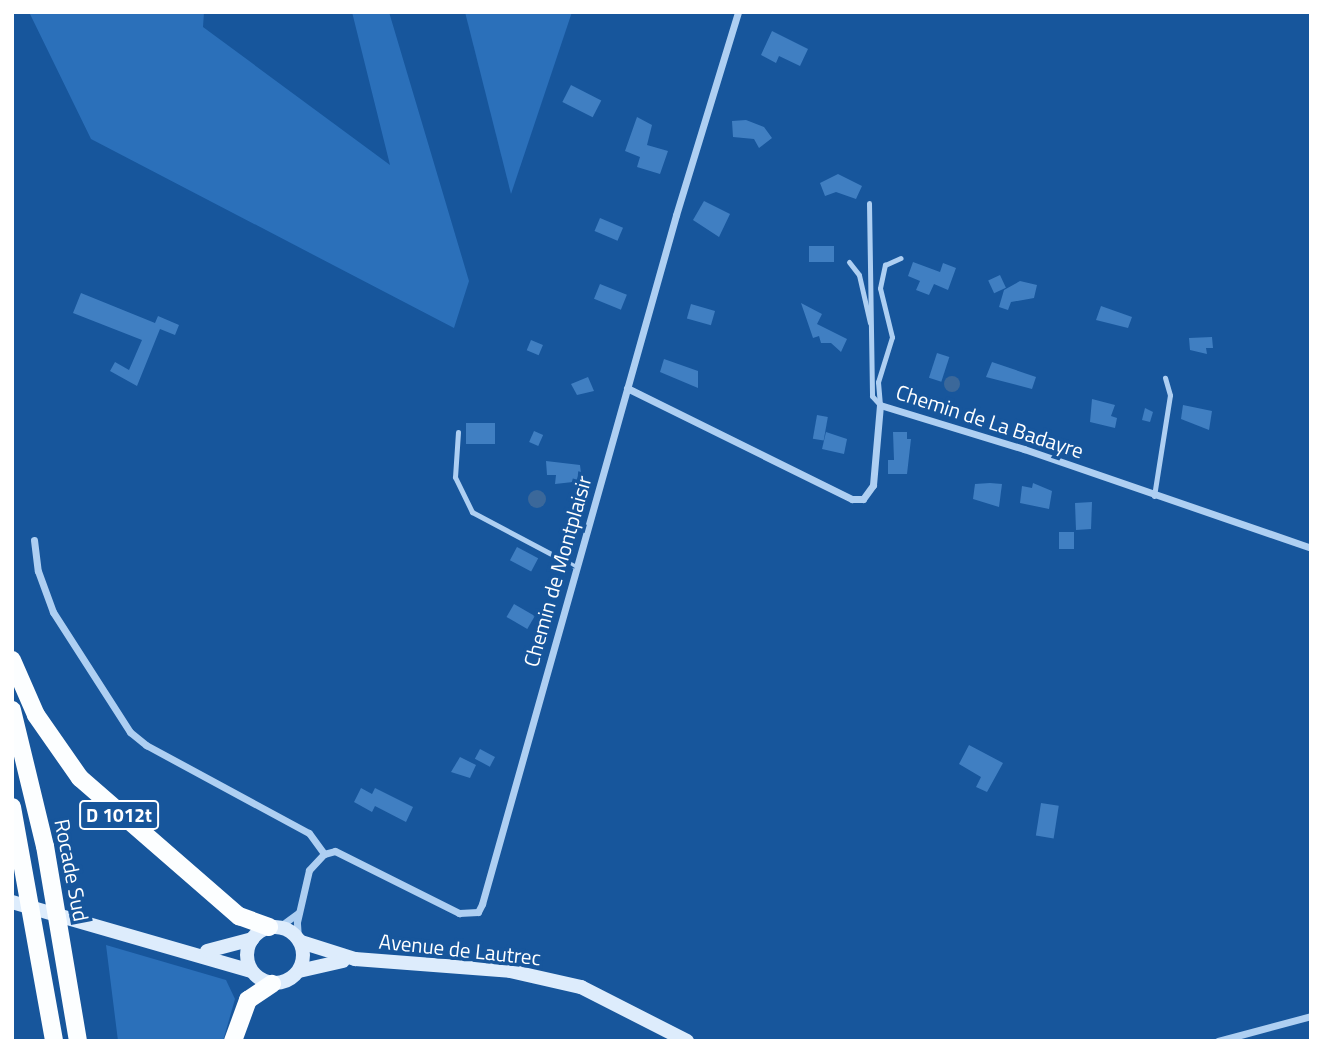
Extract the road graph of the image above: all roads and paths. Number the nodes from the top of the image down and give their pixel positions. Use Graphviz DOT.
graph roads {
  1 [pos="738,12"];
  2 [pos="869,203"];
  3 [pos="901,258"];
  4 [pos="849,262"];
  5 [pos="871,326"];
  6 [pos="1165,378"];
  7 [pos="626,388"];
  8 [pos="880,405"];
  9 [pos="458,432"];
  10 [pos="1154,496"];
  11 [pos="34,540"];
  12 [pos="1311,548"];
  13 [pos="576,567"];
  14 [pos="12,660"];
  15 [pos="12,710"];
  16 [pos="12,807"];
  17 [pos="12,816"];
  18 [pos="19,835"];
  19 [pos="324,854"];
  20 [pos="12,902"];
  21 [pos="299,912"];
  22 [pos="274,927"];
  23 [pos="252,939"];
  24 [pos="300,940"];
  25 [pos="191,952"];
  26 [pos="355,959"];
  27 [pos="251,971"];
  28 [pos="299,971"];
  29 [pos="272,984"];
  30 [pos="1311,1016"];
  31 [pos="54,1041"];
  32 [pos="78,1041"];
  33 [pos="233,1041"];
  34 [pos="687,1041"];
  35 [pos="1218,1041"];
  1 -- 7 [label="street, Chemin de Montplaisir"];
  2 -- 5 [label="lane"];
  3 -- 8 [label="lane"];
  4 -- 5 [label="lane"];
  5 -- 8 [label="lane"];
  6 -- 10 [label="lane"];
  7 -- 8 [label="street, Chemin de La Badayre"];
  7 -- 13 [label="street, Chemin de Montplaisir"];
  8 -- 10 [label="street, Chemin de La Badayre"];
  9 -- 13 [label="lane"];
  10 -- 12 [label="street, Chemin de La Badayre"];
  11 -- 19 [label="street"];
  13 -- 19 [label="street, Chemin de Montplaisir"];
  14 -- 22 [label="highway, D 1012t"];
  15 -- 32 [label="highway, Rocade Sud"];
  16 -- 18 [label="highway"];
  17 -- 18 [label="highway"];
  18 -- 31 [label="highway"];
  19 -- 21 [label="street"];
  20 -- 25 [label="main road"];
  21 -- 22 [label="street"];
  21 -- 24 [label="street"];
  22 -- 23 [label="main road"];
  22 -- 24 [label="main road"];
  23 -- 25 [label="main road"];
  23 -- 27 [label="main road"];
  24 -- 26 [label="main road, Avenue de Lautrec"];
  24 -- 28 [label="main road"];
  25 -- 27 [label="main road"];
  26 -- 28 [label="main road"];
  26 -- 34 [label="main road, Avenue de Lautrec"];
  27 -- 29 [label="main road"];
  28 -- 29 [label="main road"];
  29 -- 33 [label="highway"];
  30 -- 35 [label="street"];
}
